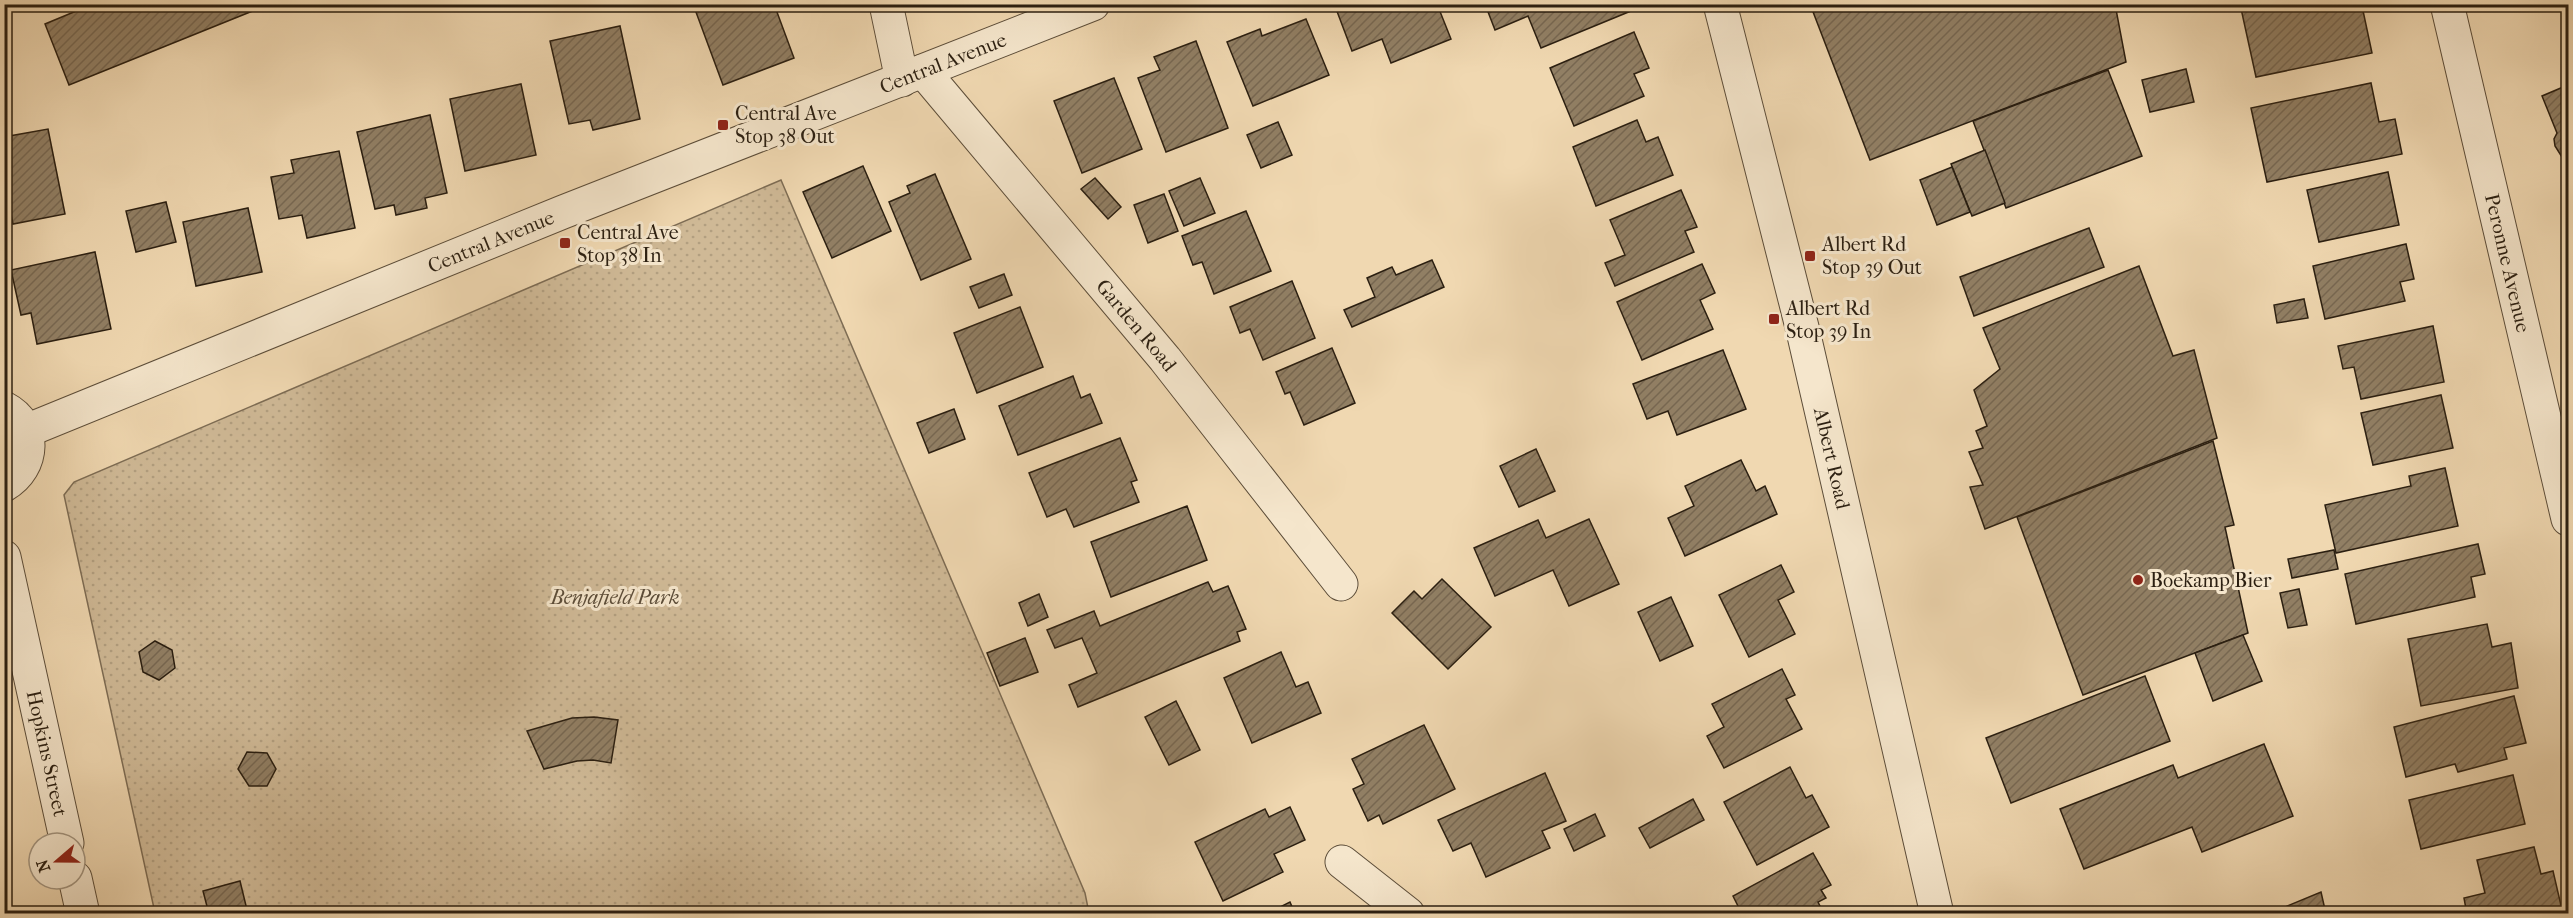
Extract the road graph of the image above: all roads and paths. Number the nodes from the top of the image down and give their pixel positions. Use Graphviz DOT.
graph roads {
  1 [pos="886,4"];
  2 [pos="1093,4"];
  3 [pos="1720,4"];
  4 [pos="2447,4"];
  5 [pos="912,76"];
  6 [pos="15,419"];
  7 [pos="4,485"];
  8 [pos="2568,519"];
  9 [pos="4,556"];
  10 [pos="1341,584"];
  11 [pos="64,831"];
  12 [pos="1342,862"];
  13 [pos="78,891"];
  14 [pos="83,914"];
  15 [pos="1408,914"];
  16 [pos="1937,914"];
  1 -- 5 [label="street, Garden Road"];
  2 -- 5 [label="street, Central Avenue"];
  3 -- 16 [label="street, Albert Road"];
  4 -- 8 [label="street, Peronne Avenue"];
  5 -- 6 [label="street, Central Avenue"];
  5 -- 10 [label="street, Garden Road"];
  6 -- 7 [label="street"];
  9 -- 11 [label="street, Hopkins Street"];
  12 -- 15 [label="street"];
  13 -- 14 [label="street"];
}
